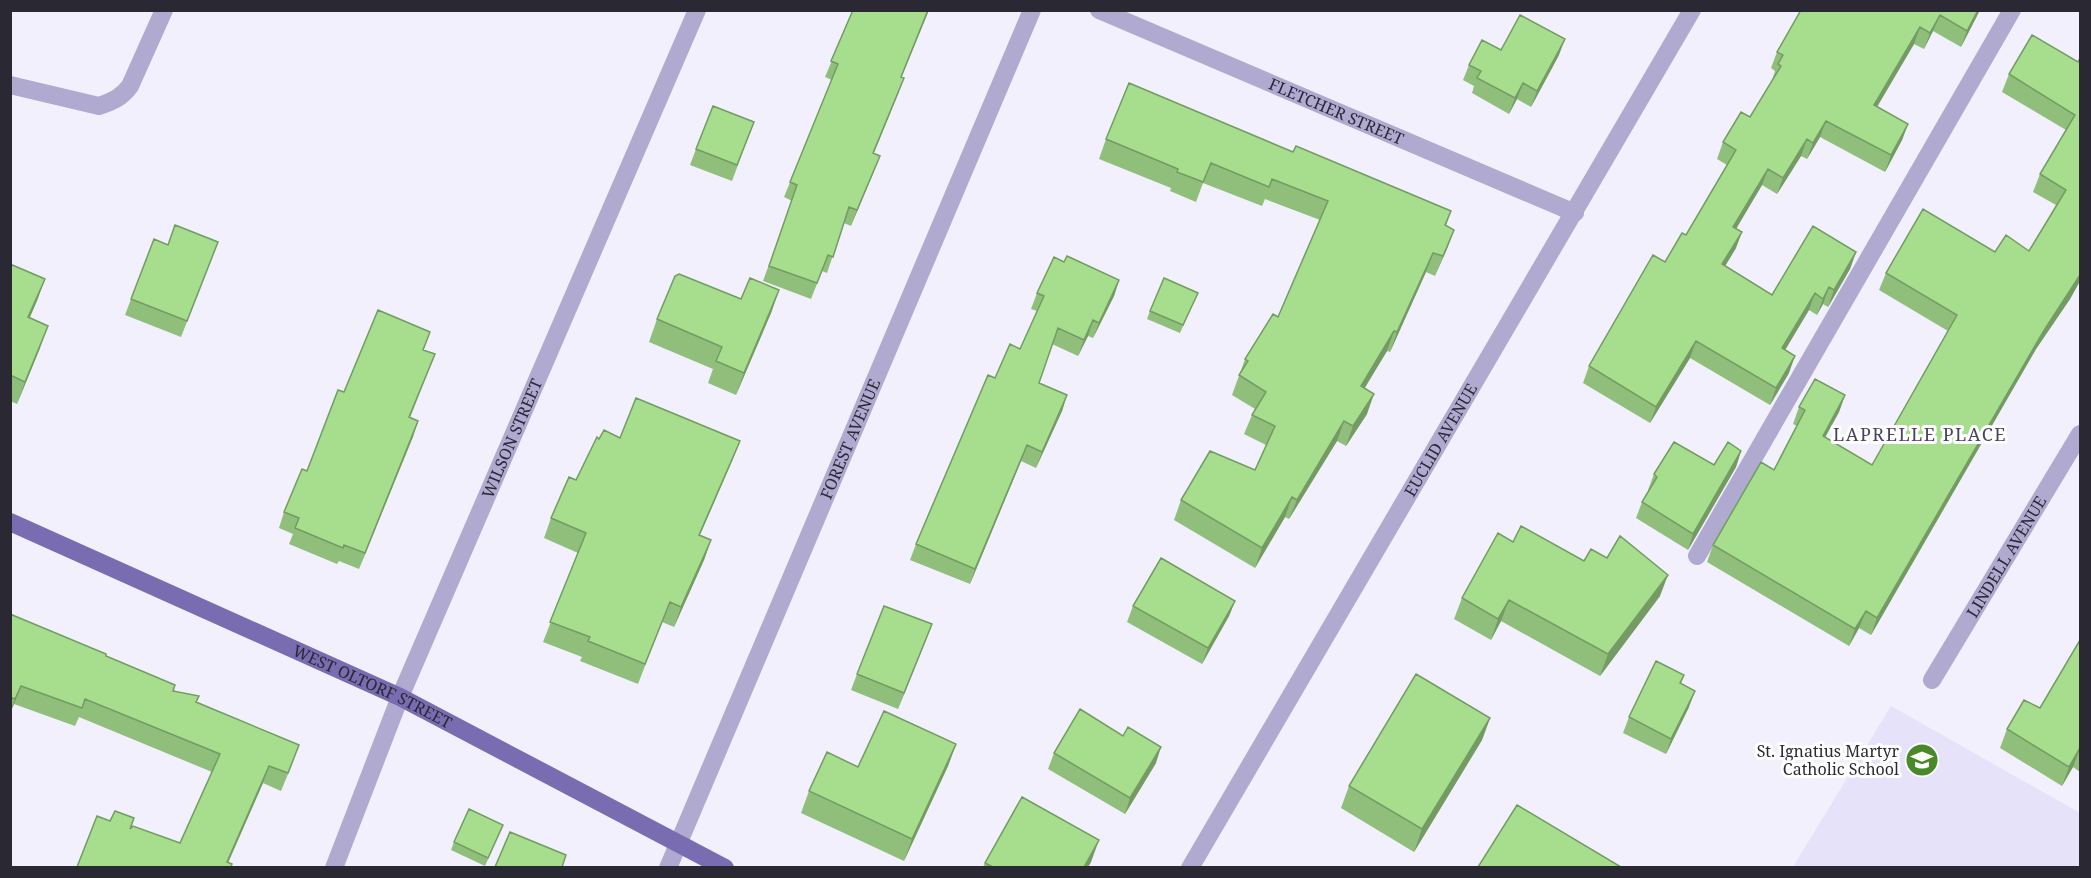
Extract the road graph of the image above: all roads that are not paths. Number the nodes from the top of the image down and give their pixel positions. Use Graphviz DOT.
graph roads {
  1 [pos="164,10"];
  2 [pos="697,10"];
  3 [pos="1032,10"];
  4 [pos="1099,10"];
  5 [pos="1692,10"];
  6 [pos="2012,10"];
  7 [pos="10,85"];
  8 [pos="1575,213"];
  9 [pos="2080,434"];
  10 [pos="10,522"];
  11 [pos="1697,556"];
  12 [pos="1932,680"];
  13 [pos="399,697"];
  14 [pos="679,843"];
  15 [pos="333,867"];
  16 [pos="668,867"];
  17 [pos="725,867"];
  18 [pos="1190,867"];
  1 -- 7 [label="street"];
  2 -- 13 [label="street, WILSON STREET"];
  3 -- 14 [label="street, FOREST AVENUE"];
  4 -- 8 [label="street, FLETCHER STREET"];
  5 -- 8 [label="street, EUCLID AVENUE"];
  6 -- 11 [label="street"];
  8 -- 18 [label="street, EUCLID AVENUE"];
  9 -- 12 [label="street, LINDELL AVENUE"];
  10 -- 13 [label="main road, WEST OLTORF STREET"];
  13 -- 14 [label="main road, WEST OLTORF STREET"];
  13 -- 15 [label="street, WILSON STREET"];
  14 -- 16 [label="street, FOREST AVENUE"];
  14 -- 17 [label="main road, WEST OLTORF STREET"];
}
